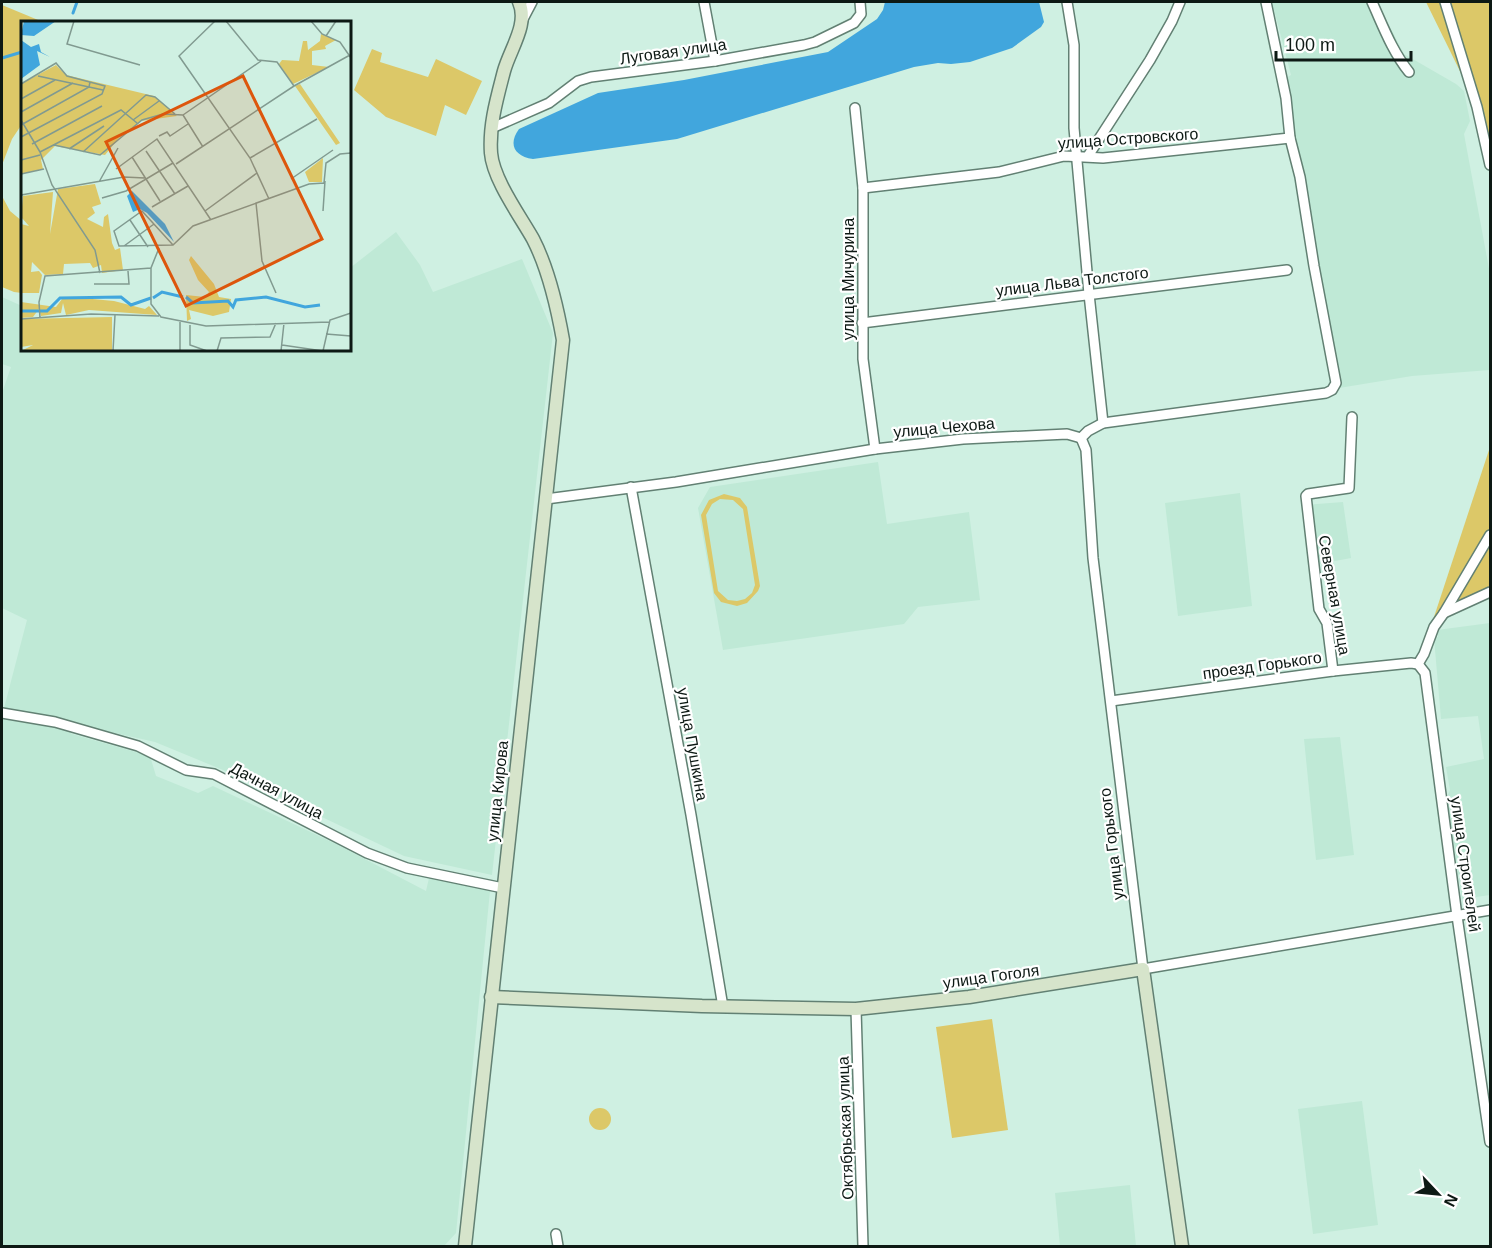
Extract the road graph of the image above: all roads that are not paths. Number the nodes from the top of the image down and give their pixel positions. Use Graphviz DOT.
graph roads {
  1 [pos="519,2"];
  2 [pos="532,2"];
  3 [pos="704,2"];
  4 [pos="860,2"];
  5 [pos="1067,2"];
  6 [pos="1180,2"];
  7 [pos="1266,2"];
  8 [pos="1372,2"];
  9 [pos="1445,2"];
  10 [pos="522,21"];
  11 [pos="715,61"];
  12 [pos="1409,72"];
  13 [pos="855,108"];
  14 [pos="492,128"];
  15 [pos="1290,138"];
  16 [pos="1078,156"];
  17 [pos="1088,156"];
  18 [pos="1491,165"];
  19 [pos="863,188"];
  20 [pos="1287,270"];
  21 [pos="1089,294"];
  22 [pos="862,323"];
  23 [pos="1352,417"];
  24 [pos="1103,423"];
  25 [pos="1081,438"];
  26 [pos="875,449"];
  27 [pos="631,488"];
  28 [pos="546,499"];
  29 [pos="1491,535"];
  30 [pos="1491,592"];
  31 [pos="1444,612"];
  32 [pos="1418,664"];
  33 [pos="1333,671"];
  34 [pos="1111,701"];
  35 [pos="2,713"];
  36 [pos="503,888"];
  37 [pos="1491,910"];
  38 [pos="1457,916"];
  39 [pos="1143,969"];
  40 [pos="491,997"];
  41 [pos="723,1006"];
  42 [pos="856,1009"];
  43 [pos="1491,1142"];
  44 [pos="556,1234"];
  45 [pos="465,1246"];
  46 [pos="558,1246"];
  47 [pos="863,1246"];
  48 [pos="1182,1246"];
  1 -- 10 [label="street"];
  2 -- 10 [label="street"];
  3 -- 11 [label="street"];
  4 -- 11 [label="street, Луговая улица"];
  5 -- 16 [label="street"];
  6 -- 17 [label="street"];
  7 -- 15 [label="street"];
  8 -- 12 [label="street"];
  9 -- 18 [label="street"];
  10 -- 14 [label="street, улица Кирова"];
  11 -- 14 [label="street, Луговая улица"];
  13 -- 19 [label="street, улица Мичурина"];
  14 -- 28 [label="street, улица Кирова"];
  15 -- 17 [label="street, улица Островского"];
  15 -- 24 [label="street"];
  16 -- 17 [label="street, улица Островского"];
  16 -- 19 [label="street, улица Островского"];
  16 -- 21 [label="street"];
  19 -- 22 [label="street, улица Мичурина"];
  20 -- 21 [label="street, улица Льва Толстого"];
  21 -- 22 [label="street, улица Льва Толстого"];
  21 -- 24 [label="street"];
  22 -- 26 [label="street, улица Мичурина"];
  23 -- 33 [label="street, Северная улица"];
  24 -- 25 [label="street"];
  25 -- 26 [label="street, улица Чехова"];
  25 -- 34 [label="street, улица Горького"];
  26 -- 27 [label="street, улица Чехова"];
  27 -- 28 [label="street, улица Чехова"];
  27 -- 41 [label="street, улица Пушкина"];
  28 -- 36 [label="street, улица Кирова"];
  29 -- 31 [label="street"];
  30 -- 31 [label="street"];
  31 -- 32 [label="street"];
  32 -- 33 [label="street, проезд Горького"];
  32 -- 38 [label="street, улица Строителей"];
  33 -- 34 [label="street, проезд Горького"];
  34 -- 39 [label="street, улица Горького"];
  35 -- 36 [label="street, Дачная улица"];
  36 -- 40 [label="street, улица Кирова"];
  37 -- 38 [label="street, улица Гоголя"];
  38 -- 39 [label="street, улица Гоголя"];
  38 -- 43 [label="street, улица Строителей"];
  39 -- 42 [label="street, улица Гоголя"];
  39 -- 48 [label="street, улица Горького"];
  40 -- 41 [label="street, улица Гоголя"];
  40 -- 45 [label="street, улица Кирова"];
  41 -- 42 [label="street, улица Гоголя"];
  42 -- 47 [label="street, Октябрьская улица"];
  44 -- 46 [label="street"];
}
